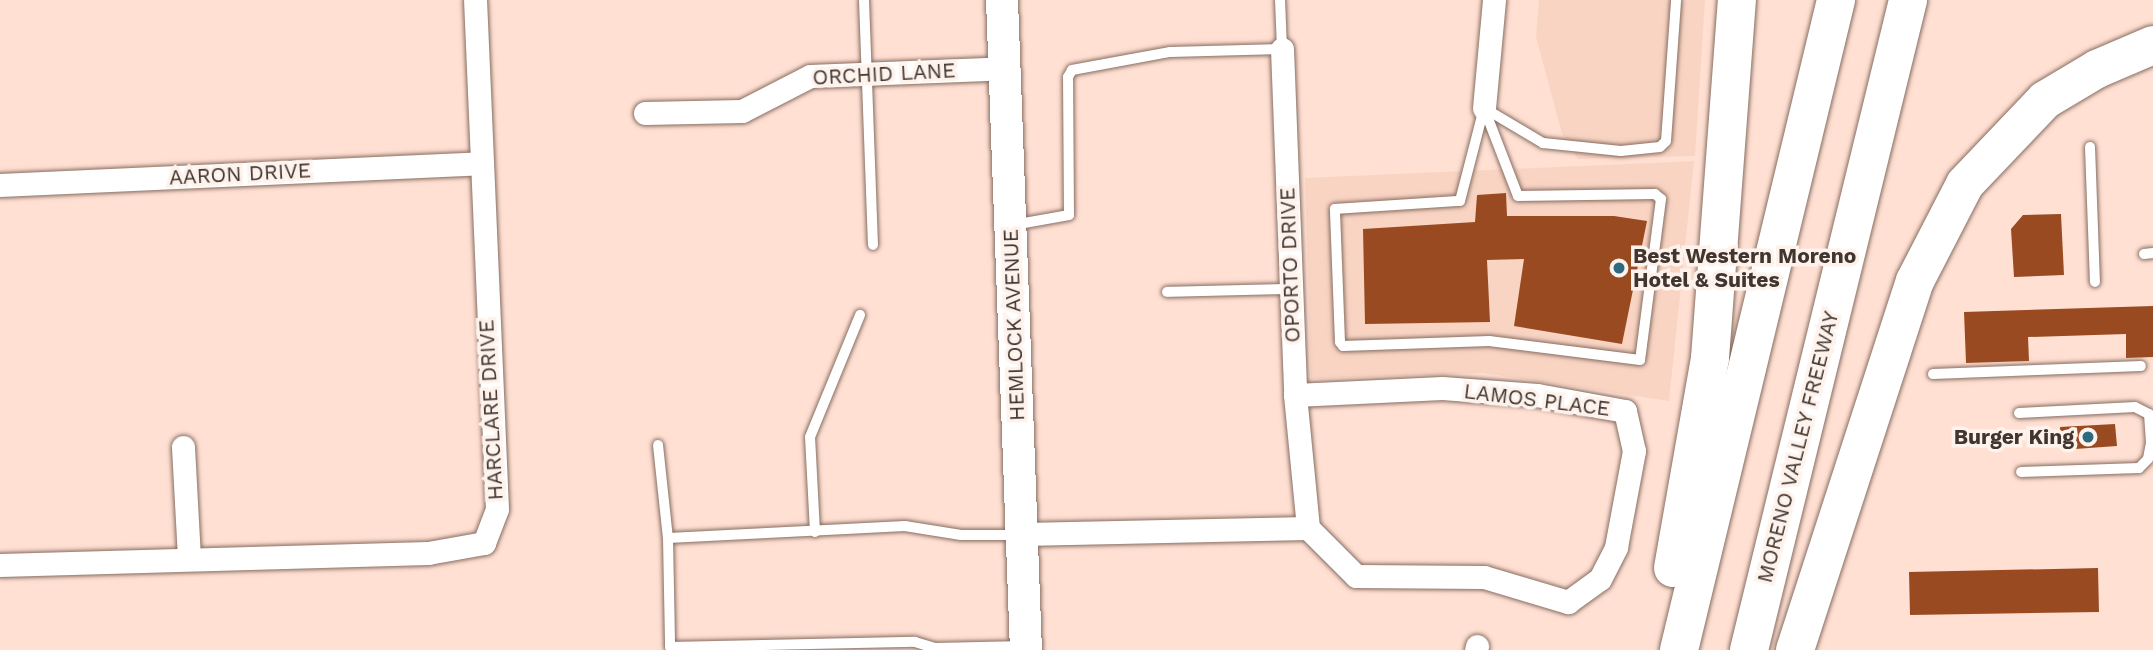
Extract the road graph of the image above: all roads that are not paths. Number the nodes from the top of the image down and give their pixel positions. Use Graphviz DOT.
graph roads {
  1 [pos="475,0"];
  2 [pos="864,0"];
  3 [pos="1002,0"];
  4 [pos="1280,0"];
  5 [pos="1494,0"];
  6 [pos="1676,0"];
  7 [pos="1737,0"];
  8 [pos="1836,0"];
  9 [pos="1908,0"];
  10 [pos="2153,45"];
  11 [pos="1282,49"];
  12 [pos="1005,68"];
  13 [pos="867,72"];
  14 [pos="1484,108"];
  15 [pos="645,113"];
  16 [pos="2091,147"];
  17 [pos="480,163"];
  18 [pos="0,185"];
  19 [pos="1011,225"];
  20 [pos="873,245"];
  21 [pos="2095,282"];
  22 [pos="1290,289"];
  23 [pos="1167,292"];
  24 [pos="860,315"];
  25 [pos="2141,366"];
  26 [pos="1933,374"];
  27 [pos="1296,395"];
  28 [pos="2019,413"];
  29 [pos="658,445"];
  30 [pos="183,447"];
  31 [pos="2021,472"];
  32 [pos="1308,528"];
  33 [pos="815,532"];
  34 [pos="1022,534"];
  35 [pos="668,538"];
  36 [pos="189,557"];
  37 [pos="0,565"];
  38 [pos="1026,648"];
  39 [pos="1660,650"];
  40 [pos="1679,650"];
  41 [pos="1749,650"];
  42 [pos="1796,650"];
  1 -- 17 [label="street, HARCLARE DRIVE"];
  2 -- 13 [label="lane"];
  3 -- 12 [label="street, HEMLOCK AVENUE"];
  4 -- 11 [label="lane, OPORTO DRIVE"];
  5 -- 14 [label="street"];
  6 -- 14 [label="lane"];
  7 -- 39 [label="highway"];
  8 -- 40 [label="highway"];
  9 -- 41 [label="highway, MORENO VALLEY FREEWAY"];
  10 -- 42 [label="highway"];
  11 -- 19 [label="lane"];
  11 -- 22 [label="street, OPORTO DRIVE"];
  12 -- 13 [label="street, ORCHID LANE"];
  12 -- 19 [label="street, HEMLOCK AVENUE"];
  13 -- 15 [label="street, ORCHID LANE"];
  13 -- 20 [label="lane"];
  14 -- 14 [label="lane"];
  16 -- 21 [label="lane"];
  17 -- 18 [label="street, AARON DRIVE"];
  17 -- 36 [label="street, HARCLARE DRIVE"];
  19 -- 34 [label="street, HEMLOCK AVENUE"];
  22 -- 23 [label="lane"];
  22 -- 27 [label="street, OPORTO DRIVE"];
  24 -- 33 [label="lane"];
  25 -- 26 [label="lane"];
  27 -- 32 [label="street, OPORTO DRIVE"];
  27 -- 32 [label="street, LAMOS PLACE"];
  28 -- 31 [label="lane"];
  29 -- 35 [label="lane"];
  30 -- 36 [label="street"];
  32 -- 34 [label="street"];
  33 -- 34 [label="lane"];
  33 -- 35 [label="lane"];
  34 -- 38 [label="street, HEMLOCK AVENUE"];
  35 -- 38 [label="lane"];
  36 -- 37 [label="street, HARCLARE DRIVE"];
}
